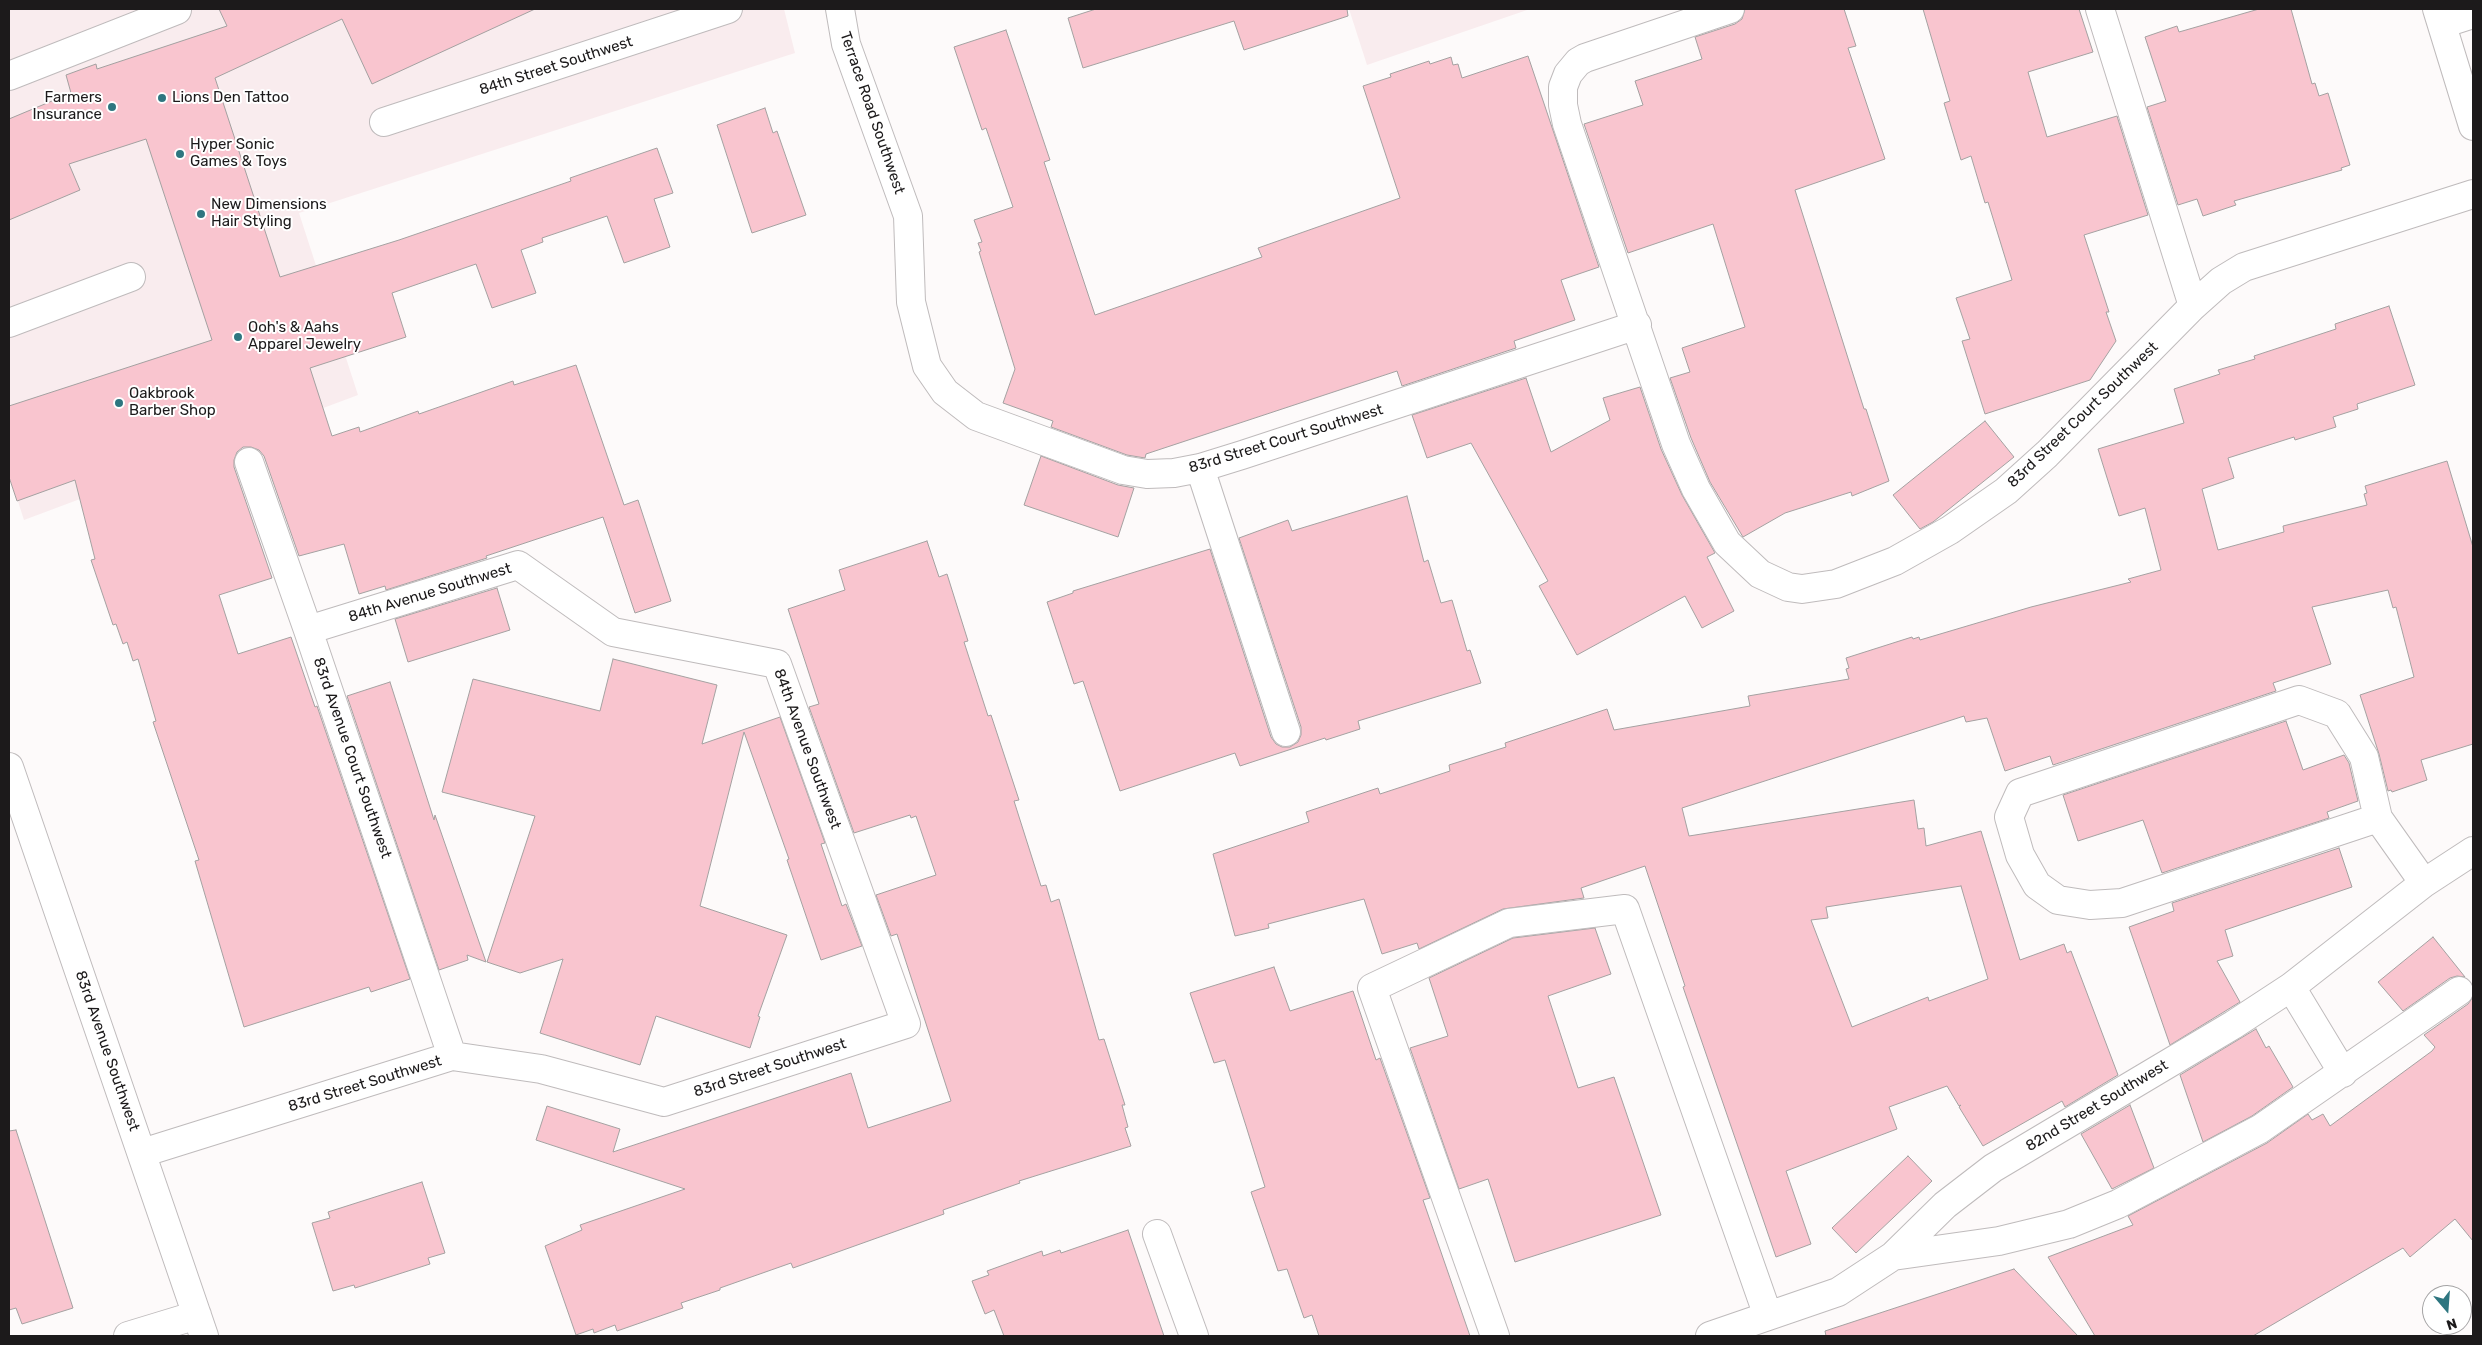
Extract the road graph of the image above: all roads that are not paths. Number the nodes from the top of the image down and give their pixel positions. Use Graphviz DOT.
graph roads {
  1 [pos="840,9"];
  2 [pos="1730,9"];
  3 [pos="2100,9"];
  4 [pos="177,10"];
  5 [pos="714,11"];
  6 [pos="2473,14"];
  7 [pos="2440,17"];
  8 [pos="9,76"];
  9 [pos="384,122"];
  10 [pos="2473,126"];
  11 [pos="2473,194"];
  12 [pos="908,216"];
  13 [pos="131,276"];
  14 [pos="2193,306"];
  15 [pos="9,323"];
  16 [pos="1636,325"];
  17 [pos="249,462"];
  18 [pos="1200,468"];
  19 [pos="308,630"];
  20 [pos="1286,732"];
  21 [pos="9,767"];
  22 [pos="2378,818"];
  23 [pos="2473,851"];
  24 [pos="2424,883"];
  25 [pos="2291,987"];
  26 [pos="2459,991"];
  27 [pos="906,1024"];
  28 [pos="452,1056"];
  29 [pos="2343,1073"];
  30 [pos="142,1153"];
  31 [pos="1157,1234"];
  32 [pos="1893,1256"];
  33 [pos="1768,1316"];
  34 [pos="200,1325"];
  35 [pos="128,1336"];
  36 [pos="1194,1336"];
  37 [pos="1495,1336"];
  38 [pos="1710,1336"];
  1 -- 12 [label="street, Terrace Road Southwest"];
  2 -- 16 [label="street, 83rd Street Court Southwest"];
  3 -- 14 [label="street"];
  4 -- 8 [label="street"];
  5 -- 9 [label="street, 84th Street Southwest"];
  6 -- 7 [label="street"];
  7 -- 10 [label="street"];
  11 -- 14 [label="street, 83rd Street Court Southwest"];
  12 -- 18 [label="street, 83rd Street Court Southwest"];
  13 -- 15 [label="street"];
  14 -- 16 [label="street, 83rd Street Court Southwest"];
  16 -- 18 [label="street, 83rd Street Court Southwest"];
  17 -- 19 [label="street, 83rd Avenue Court Southwest"];
  18 -- 20 [label="street"];
  19 -- 27 [label="street, 84th Avenue Southwest"];
  19 -- 28 [label="street, 83rd Avenue Court Southwest"];
  21 -- 30 [label="street, 83rd Avenue Southwest"];
  22 -- 22 [label="street"];
  22 -- 24 [label="street"];
  23 -- 24 [label="street, 82nd Street Southwest"];
  24 -- 25 [label="street, 82nd Street Southwest"];
  25 -- 29 [label="street"];
  25 -- 32 [label="street, 82nd Street Southwest"];
  26 -- 29 [label="street"];
  27 -- 28 [label="street, 83rd Street Southwest"];
  28 -- 30 [label="street, 83rd Street Southwest"];
  29 -- 32 [label="street"];
  30 -- 34 [label="street, 83rd Avenue Southwest"];
  31 -- 36 [label="street"];
  32 -- 33 [label="street, 82nd Street Southwest"];
  33 -- 37 [label="street"];
  33 -- 38 [label="street, 82nd Street Southwest"];
  34 -- 35 [label="street"];
}
